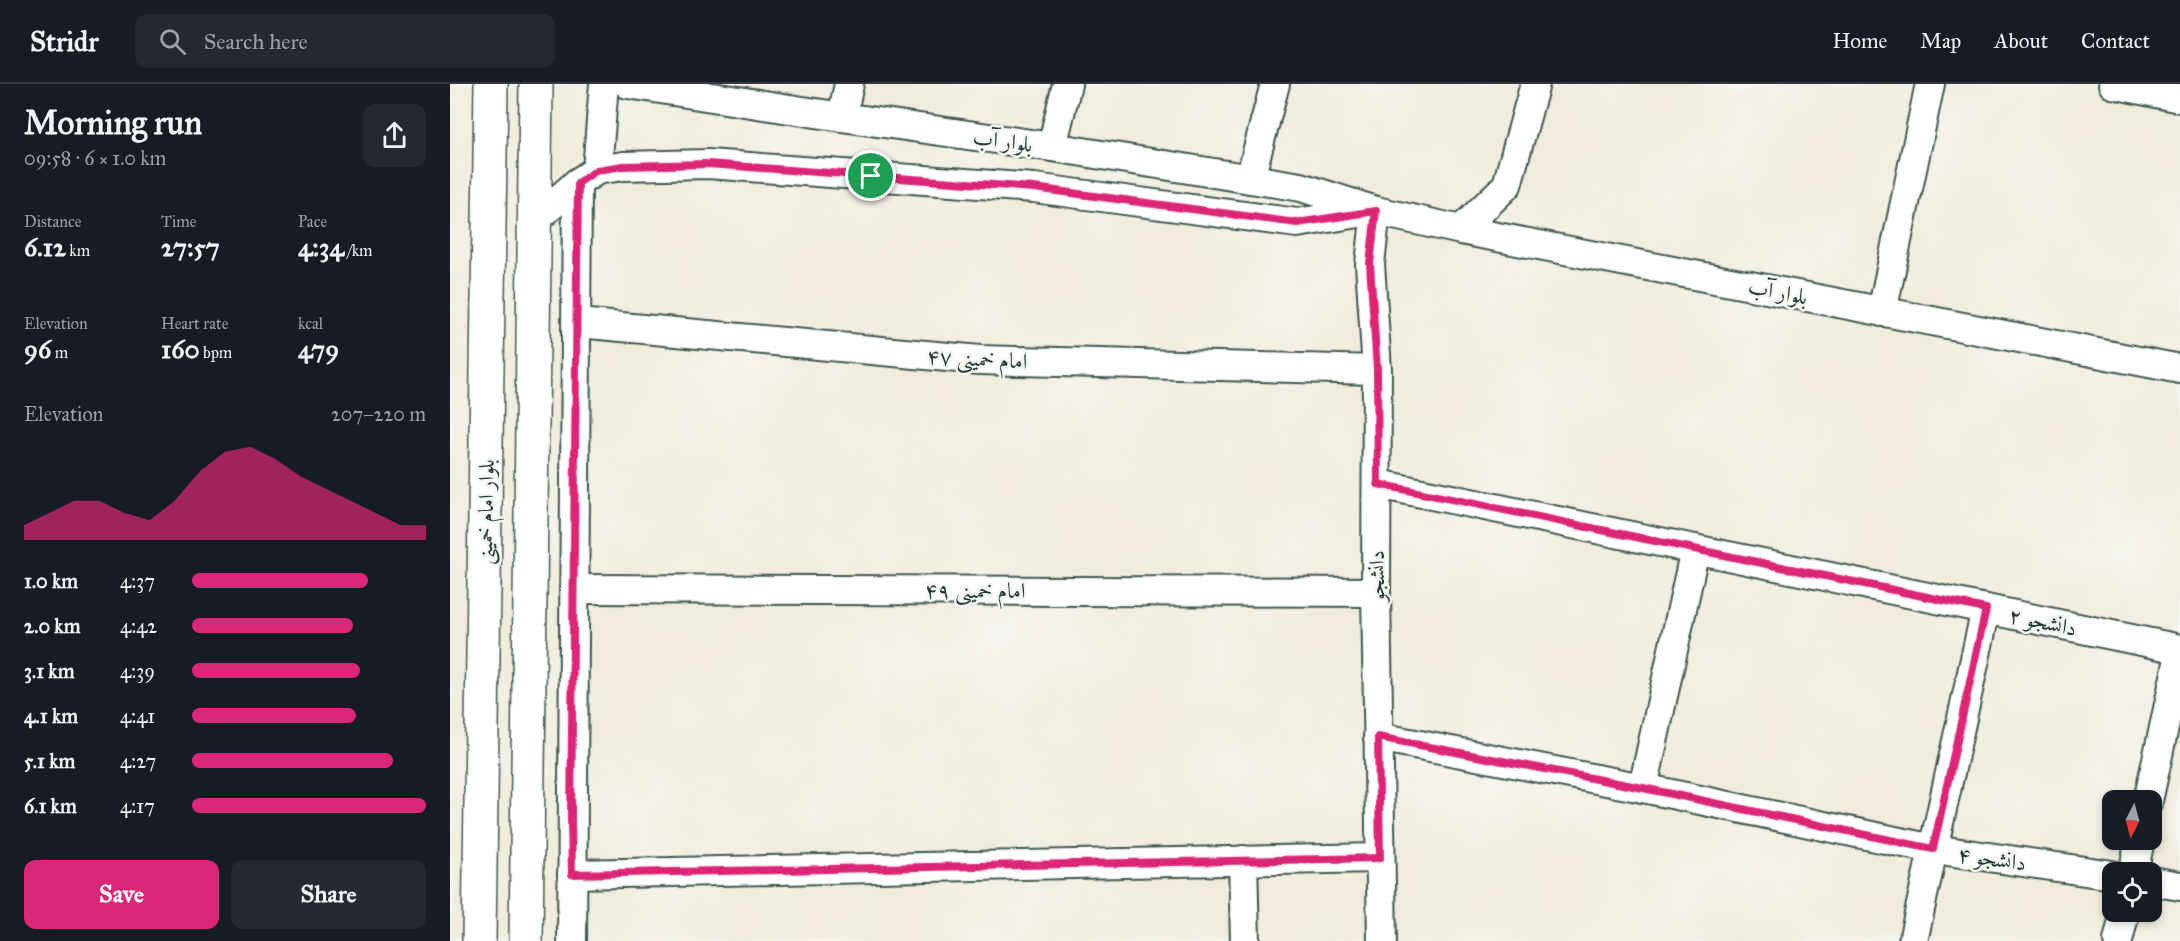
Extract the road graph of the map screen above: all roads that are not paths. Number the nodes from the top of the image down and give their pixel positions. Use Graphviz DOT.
graph roads {
  1 [pos="491,84"];
  2 [pos="536,84"];
  3 [pos="604,84"];
  4 [pos="628,84"];
  5 [pos="849,84"];
  6 [pos="1067,84"];
  7 [pos="1275,84"];
  8 [pos="1535,84"];
  9 [pos="1930,84"];
  10 [pos="2113,84"];
  11 [pos="698,89"];
  12 [pos="2180,98"];
  13 [pos="842,117"];
  14 [pos="1052,147"];
  15 [pos="587,177"];
  16 [pos="1250,179"];
  17 [pos="1376,211"];
  18 [pos="534,221"];
  19 [pos="1461,230"];
  20 [pos="1882,312"];
  21 [pos="578,323"];
  22 [pos="2180,369"];
  23 [pos="1377,370"];
  24 [pos="1378,484"];
  25 [pos="1695,549"];
  26 [pos="574,589"];
  27 [pos="1376,592"];
  28 [pos="1986,609"];
  29 [pos="2180,649"];
  30 [pos="2180,654"];
  31 [pos="1378,737"];
  32 [pos="1643,788"];
  33 [pos="2150,790"];
  34 [pos="1933,849"];
  35 [pos="1380,858"];
  36 [pos="1243,860"];
  37 [pos="572,874"];
  38 [pos="2102,874"];
  39 [pos="2162,883"];
  40 [pos="2180,886"];
  41 [pos="2123,922"];
  42 [pos="479,941"];
  43 [pos="526,941"];
  44 [pos="572,941"];
  45 [pos="1245,941"];
  46 [pos="1382,941"];
  47 [pos="1913,941"];
  48 [pos="2118,941"];
  1 -- 42 [label="main road, بلوار امام خمینی"];
  2 -- 18 [label="main road, بلوار امام خمینی"];
  3 -- 15 [label="street"];
  4 -- 11 [label="street, بلوار آب"];
  5 -- 13 [label="street"];
  6 -- 14 [label="street"];
  7 -- 16 [label="street"];
  8 -- 19 [label="street"];
  9 -- 20 [label="street"];
  10 -- 12 [label="street"];
  11 -- 13 [label="street, بلوار آب"];
  13 -- 14 [label="street, بلوار آب"];
  14 -- 16 [label="street, بلوار آب"];
  15 -- 17 [label="street, بلوار آب"];
  15 -- 18 [label="street"];
  15 -- 21 [label="street"];
  16 -- 17 [label="street, بلوار آب"];
  17 -- 19 [label="street, بلوار آب"];
  17 -- 23 [label="street, دانشجو"];
  18 -- 43 [label="main road, بلوار امام خمینی"];
  19 -- 20 [label="street, بلوار آب"];
  20 -- 22 [label="street, بلوار آب"];
  21 -- 23 [label="street, امام خمینی ۴۷"];
  21 -- 26 [label="street"];
  23 -- 24 [label="street, دانشجو"];
  24 -- 25 [label="street, دانشجو ۲"];
  24 -- 27 [label="street, دانشجو"];
  25 -- 28 [label="street, دانشجو ۲"];
  25 -- 32 [label="street"];
  26 -- 27 [label="street, امام خمینی ۴۹"];
  26 -- 37 [label="street"];
  27 -- 31 [label="street, دانشجو"];
  28 -- 29 [label="street, دانشجو ۲"];
  28 -- 34 [label="street"];
  30 -- 33 [label="street"];
  31 -- 32 [label="street, دانشجو ۴"];
  31 -- 35 [label="street, دانشجو"];
  32 -- 34 [label="street, دانشجو ۴"];
  34 -- 38 [label="street, دانشجو ۴"];
  34 -- 47 [label="street"];
  35 -- 36 [label="street"];
  35 -- 46 [label="street, دانشجو"];
  36 -- 37 [label="street"];
  36 -- 45 [label="street"];
  37 -- 44 [label="street"];
  39 -- 40 [label="street"];
  41 -- 48 [label="street"];
}
